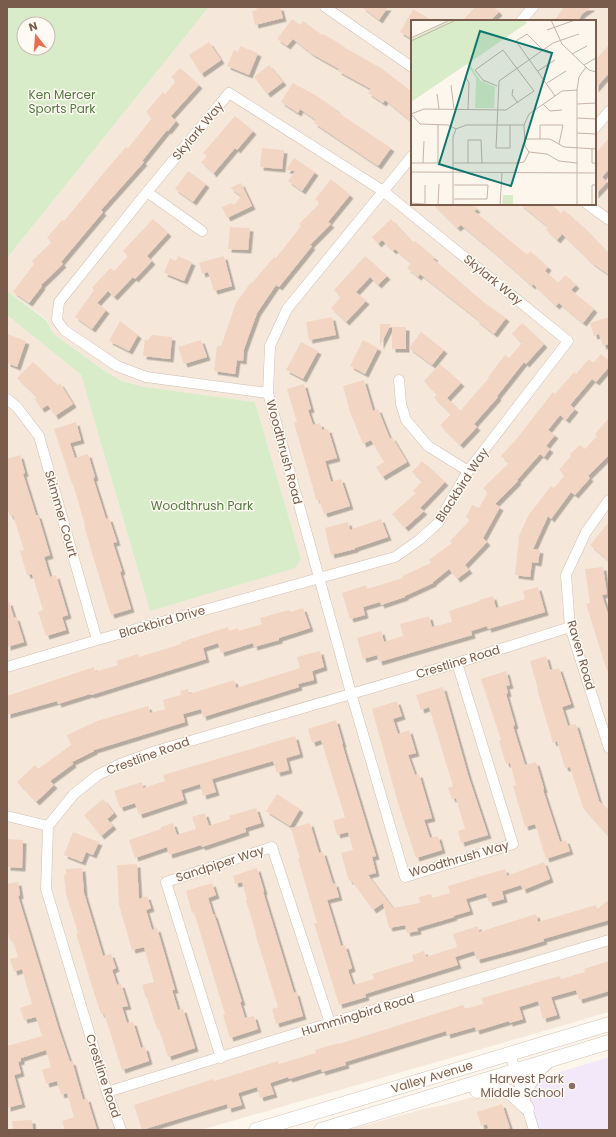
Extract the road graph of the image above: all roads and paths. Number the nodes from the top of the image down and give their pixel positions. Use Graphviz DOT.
graph roads {
  1 [pos="325,7"];
  2 [pos="533,7"];
  3 [pos="522,20"];
  4 [pos="411,66"];
  5 [pos="609,111"];
  6 [pos="596,127"];
  7 [pos="411,157"];
  8 [pos="383,191"];
  9 [pos="147,192"];
  10 [pos="588,205"];
  11 [pos="609,220"];
  12 [pos="202,231"];
  13 [pos="568,341"];
  14 [pos="399,380"];
  15 [pos="268,393"];
  16 [pos="7,399"];
  17 [pos="468,471"];
  18 [pos="609,500"];
  19 [pos="318,578"];
  20 [pos="570,627"];
  21 [pos="97,640"];
  22 [pos="457,663"];
  23 [pos="7,667"];
  24 [pos="351,693"];
  25 [pos="607,734"];
  26 [pos="609,748"];
  27 [pos="7,816"];
  28 [pos="48,826"];
  29 [pos="609,940"];
  30 [pos="330,1023"];
  31 [pos="609,1024"];
  32 [pos="609,1042"];
  33 [pos="510,1054"];
  34 [pos="221,1058"];
  35 [pos="552,1060"];
  36 [pos="515,1071"];
  37 [pos="108,1092"];
  38 [pos="447,1092"];
  39 [pos="526,1103"];
  40 [pos="120,1130"];
  41 [pos="256,1130"];
  42 [pos="321,1130"];
  43 [pos="534,1130"];
  1 -- 4 [label="street"];
  2 -- 3 [label="street"];
  5 -- 6 [label="street"];
  7 -- 8 [label="street, Woodthrush Road"];
  8 -- 9 [label="street, Skylark Way"];
  8 -- 13 [label="street, Skylark Way"];
  8 -- 15 [label="street, Woodthrush Road"];
  9 -- 12 [label="street"];
  9 -- 15 [label="street, Skylark Way"];
  10 -- 11 [label="street"];
  13 -- 17 [label="street, Blackbird Way"];
  14 -- 17 [label="street"];
  15 -- 19 [label="street, Woodthrush Road"];
  16 -- 21 [label="street, Skimmer Court"];
  17 -- 19 [label="street, Blackbird Way"];
  18 -- 20 [label="street, Raven Road"];
  19 -- 21 [label="street, Blackbird Drive"];
  19 -- 24 [label="street, Woodthrush Road"];
  20 -- 22 [label="street, Crestline Road"];
  20 -- 25 [label="street, Raven Road"];
  21 -- 23 [label="street, Blackbird Drive"];
  22 -- 24 [label="street, Crestline Road"];
  22 -- 24 [label="street, Woodthrush Way"];
  24 -- 28 [label="street, Crestline Road"];
  25 -- 26 [label="street, Raven Road"];
  27 -- 28 [label="street"];
  28 -- 37 [label="street, Crestline Road"];
  29 -- 30 [label="street, Hummingbird Road"];
  30 -- 34 [label="street, Hummingbird Road"];
  30 -- 34 [label="street, Sandpiper Way"];
  31 -- 33 [label="main road, Valley Avenue"];
  32 -- 35 [label="main road, Valley Avenue"];
  33 -- 36 [label="street"];
  33 -- 41 [label="main road, Valley Avenue"];
  34 -- 37 [label="street, Hummingbird Road"];
  35 -- 36 [label="main road, Valley Avenue"];
  35 -- 39 [label="street"];
  36 -- 38 [label="main road, Valley Avenue"];
  36 -- 39 [label="street"];
  37 -- 40 [label="street, Crestline Road"];
  38 -- 39 [label="main road, Valley Avenue"];
  38 -- 42 [label="main road, Valley Avenue"];
  39 -- 43 [label="street"];
}
